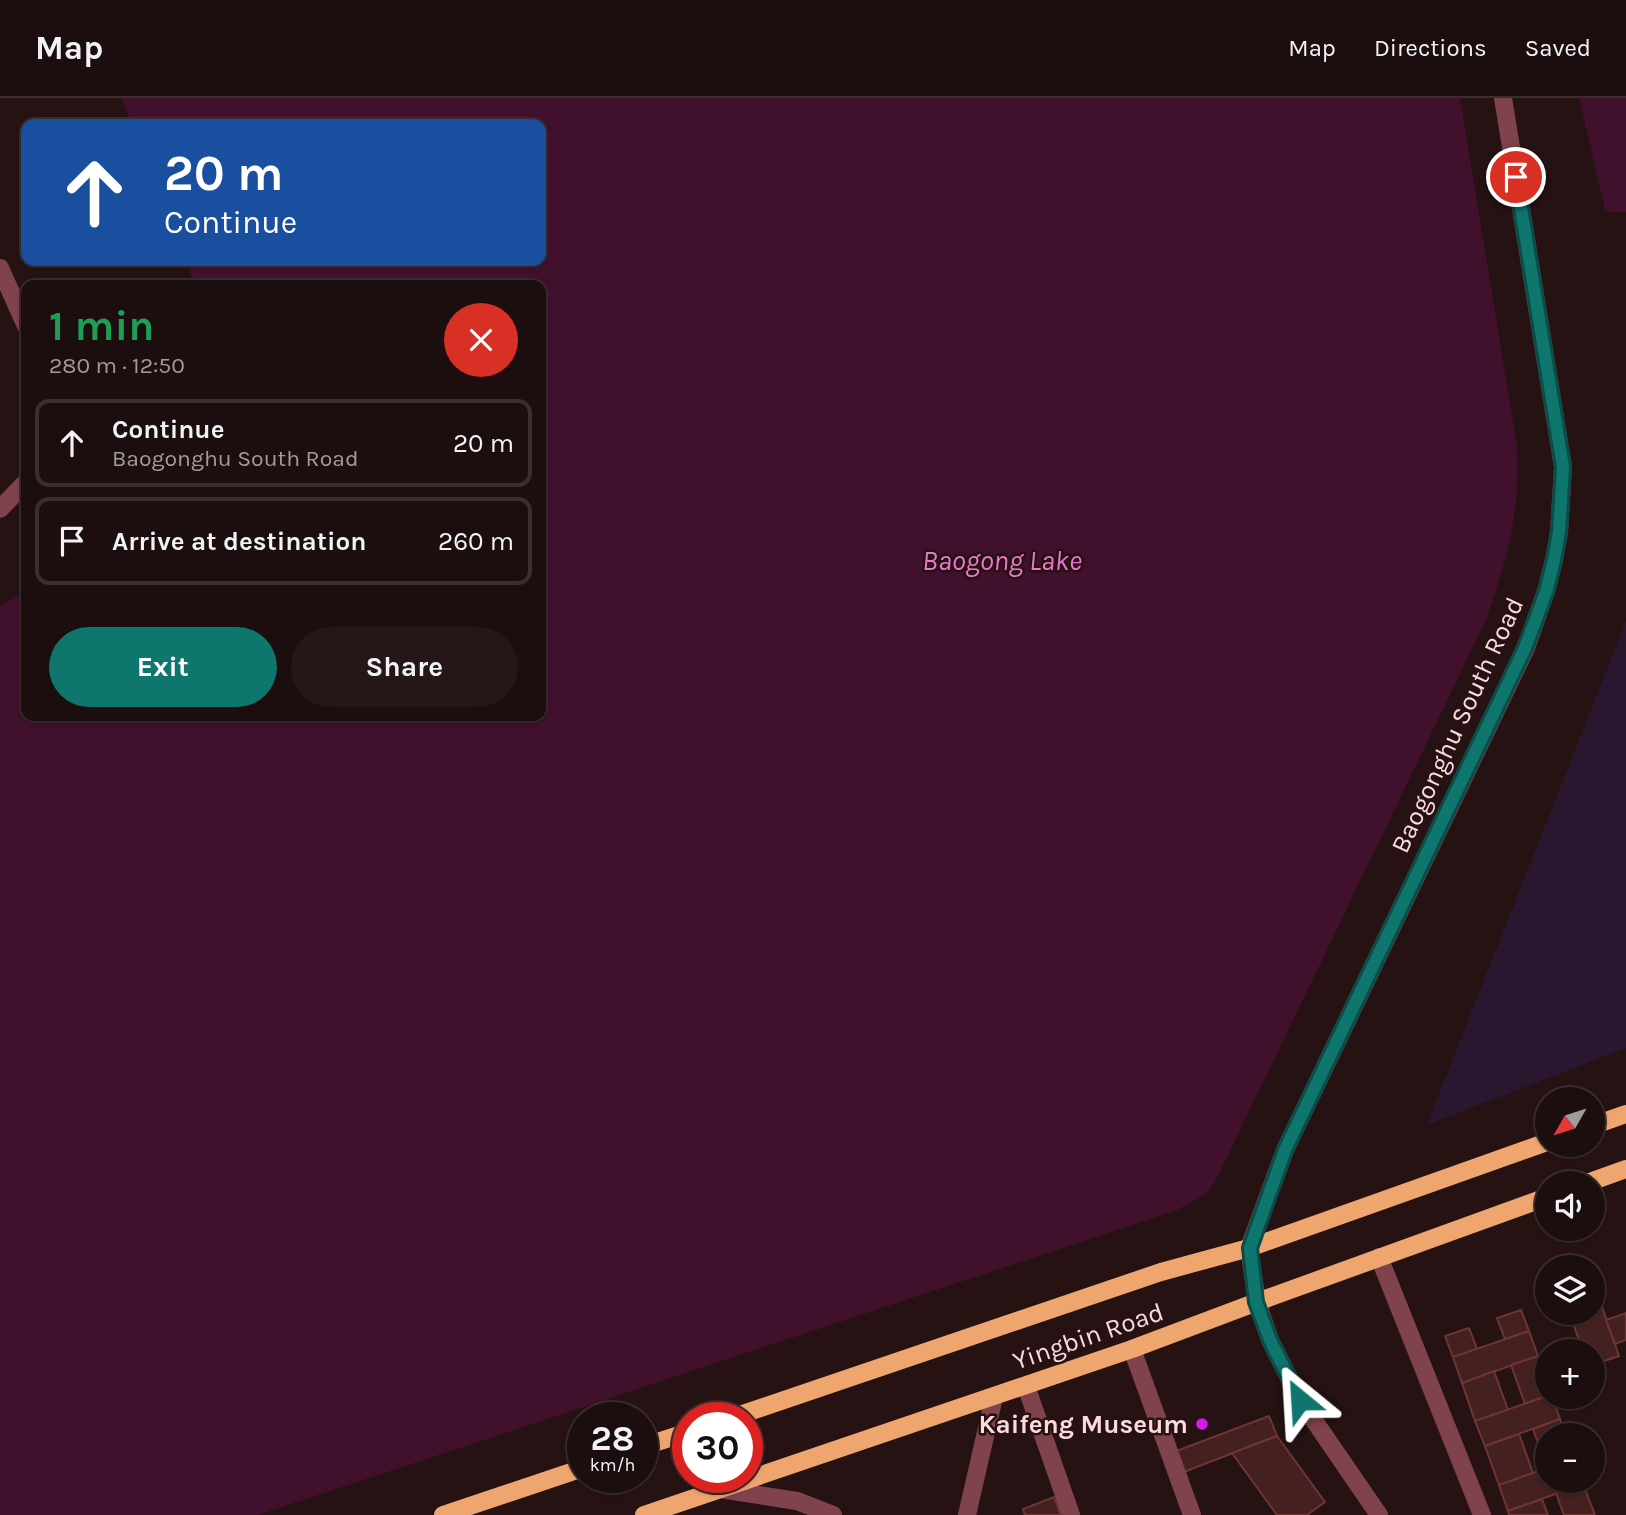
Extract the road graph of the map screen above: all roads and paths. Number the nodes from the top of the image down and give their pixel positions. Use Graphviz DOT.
graph roads {
  1 [pos="1503,98"];
  2 [pos="0,268"];
  3 [pos="21,315"];
  4 [pos="21,487"];
  5 [pos="0,509"];
  6 [pos="1626,1114"];
  7 [pos="1605,1121"];
  8 [pos="1535,1146"];
  9 [pos="1626,1169"];
  10 [pos="1605,1177"];
  11 [pos="1535,1201"];
  12 [pos="1250,1248"];
  13 [pos="1379,1257"];
  14 [pos="1256,1302"];
  15 [pos="1132,1349"];
  16 [pos="1026,1386"];
  17 [pos="994,1397"];
  18 [pos="763,1407"];
  19 [pos="567,1473"];
  20 [pos="763,1475"];
  21 [pos="708,1493"];
  22 [pos="746,1493"];
  23 [pos="443,1515"];
  24 [pos="645,1515"];
  25 [pos="832,1515"];
  26 [pos="967,1515"];
  27 [pos="1072,1515"];
  28 [pos="1192,1515"];
  29 [pos="1379,1515"];
  30 [pos="1482,1515"];
  1 -- 12 [label="street, Baogonghu South Road"];
  2 -- 3 [label="street"];
  4 -- 5 [label="street"];
  6 -- 7 [label="main road"];
  8 -- 12 [label="main road, Yingbin Road"];
  9 -- 10 [label="main road"];
  11 -- 13 [label="main road, Yingbin Road"];
  12 -- 14 [label="street, Baogonghu South Road"];
  12 -- 18 [label="main road, Yingbin Road"];
  13 -- 14 [label="main road, Yingbin Road"];
  13 -- 30 [label="street"];
  14 -- 15 [label="main road, Yingbin Road"];
  14 -- 29 [label="street, Baogonghu South Road"];
  15 -- 16 [label="main road, Yingbin Road"];
  15 -- 28 [label="street"];
  16 -- 17 [label="main road, Yingbin Road"];
  16 -- 27 [label="street"];
  17 -- 20 [label="main road, Yingbin Road"];
  17 -- 26 [label="street"];
  19 -- 23 [label="main road"];
  21 -- 24 [label="main road, Yingbin Road"];
  22 -- 25 [label="street"];
}
